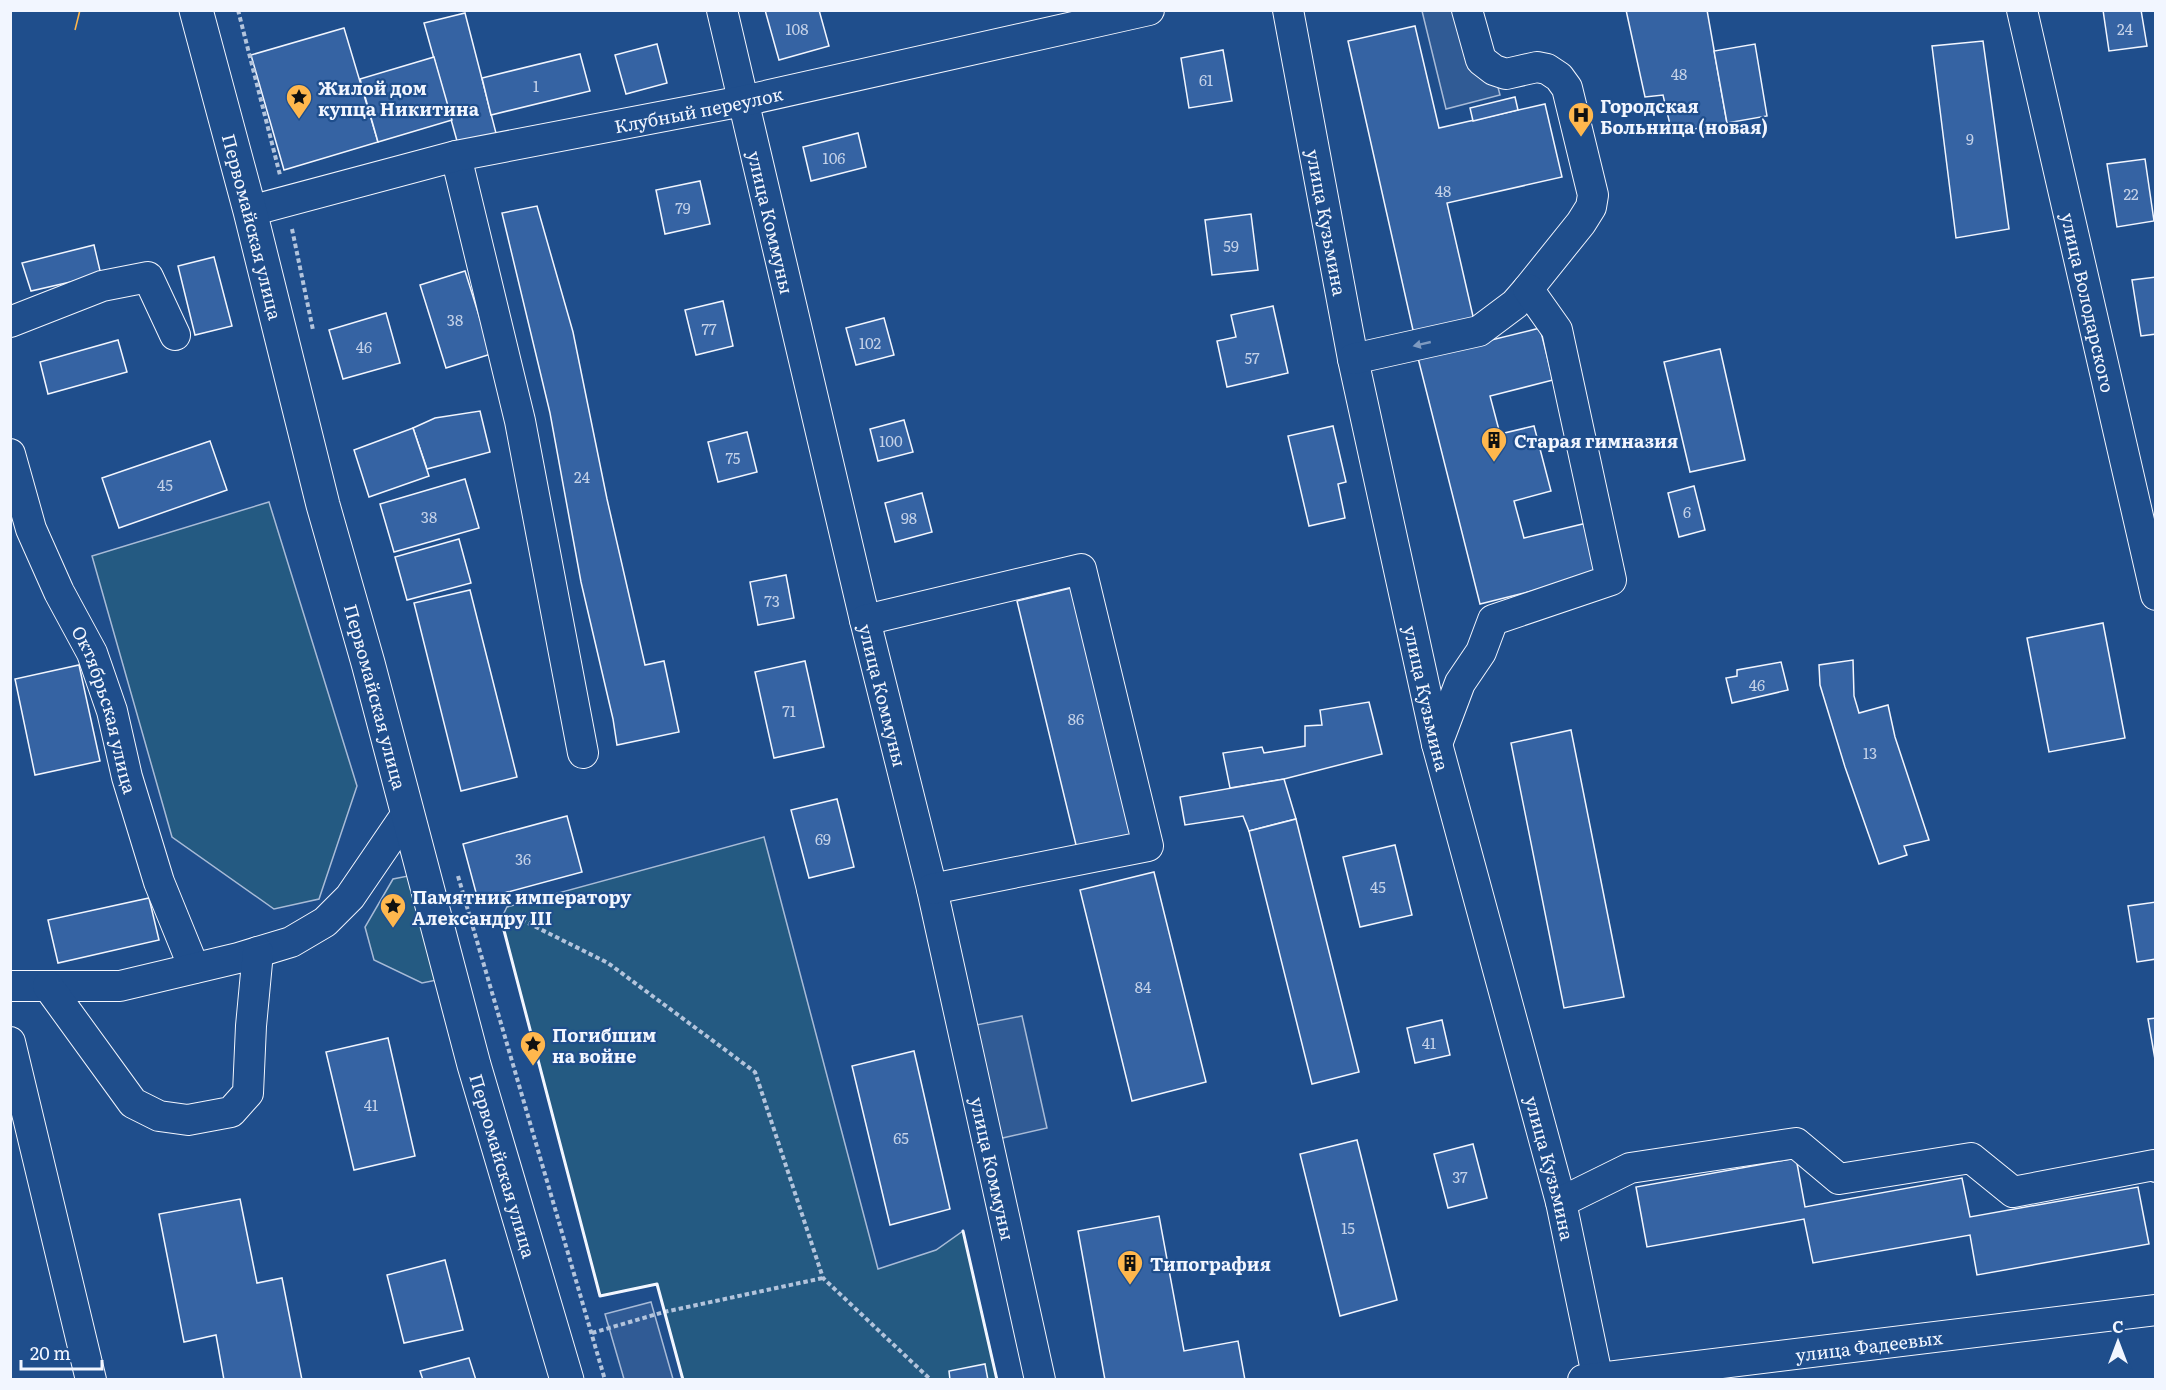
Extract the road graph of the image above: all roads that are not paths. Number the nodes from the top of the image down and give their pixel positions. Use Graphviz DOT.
graph roads {
  1 [pos="196,10"];
  2 [pos="722,10"];
  3 [pos="1149,10"];
  4 [pos="1288,10"];
  5 [pos="1467,10"];
  6 [pos="2022,10"];
  7 [pos="743,100"];
  8 [pos="456,156"];
  9 [pos="250,212"];
  10 [pos="1528,289"];
  11 [pos="10,322"];
  12 [pos="175,335"];
  13 [pos="1353,359"];
  14 [pos="10,454"];
  15 [pos="2156,595"];
  16 [pos="865,620"];
  17 [pos="1437,744"];
  18 [pos="583,753"];
  19 [pos="408,812"];
  20 [pos="932,889"];
  21 [pos="258,952"];
  22 [pos="194,968"];
  23 [pos="10,986"];
  24 [pos="48,986"];
  25 [pos="10,1042"];
  26 [pos="2156,1167"];
  27 [pos="1561,1202"];
  28 [pos="2156,1310"];
  29 [pos="1593,1379"];
  30 [pos="92,1380"];
  31 [pos="567,1380"];
  32 [pos="1040,1380"];
  1 -- 9 [label="main road, Первомайская улица"];
  2 -- 7 [label="street, улица Коммуны"];
  3 -- 7 [label="street, Клубный переулок"];
  4 -- 13 [label="street, улица Кузьмина"];
  5 -- 10 [label="street"];
  6 -- 15 [label="street, улица Володарского"];
  7 -- 8 [label="street, Клубный переулок"];
  7 -- 16 [label="street, улица Коммуны"];
  8 -- 9 [label="street, Клубный переулок"];
  8 -- 18 [label="street"];
  9 -- 19 [label="main road, Первомайская улица"];
  10 -- 13 [label="street, one-way"];
  10 -- 17 [label="street"];
  11 -- 12 [label="street"];
  13 -- 17 [label="street, улица Кузьмина"];
  14 -- 22 [label="street, Октябрьская улица"];
  16 -- 20 [label="street, улица Коммуны"];
  16 -- 20 [label="street"];
  17 -- 27 [label="street, улица Кузьмина"];
  19 -- 21 [label="street"];
  19 -- 31 [label="main road, Первомайская улица"];
  20 -- 32 [label="street, улица Коммуны"];
  21 -- 22 [label="street"];
  21 -- 24 [label="street"];
  22 -- 24 [label="street"];
  23 -- 24 [label="street"];
  25 -- 30 [label="street"];
  26 -- 27 [label="street"];
  27 -- 29 [label="street, улица Кузьмина"];
  28 -- 29 [label="street, улица Фадеевых"];
}
